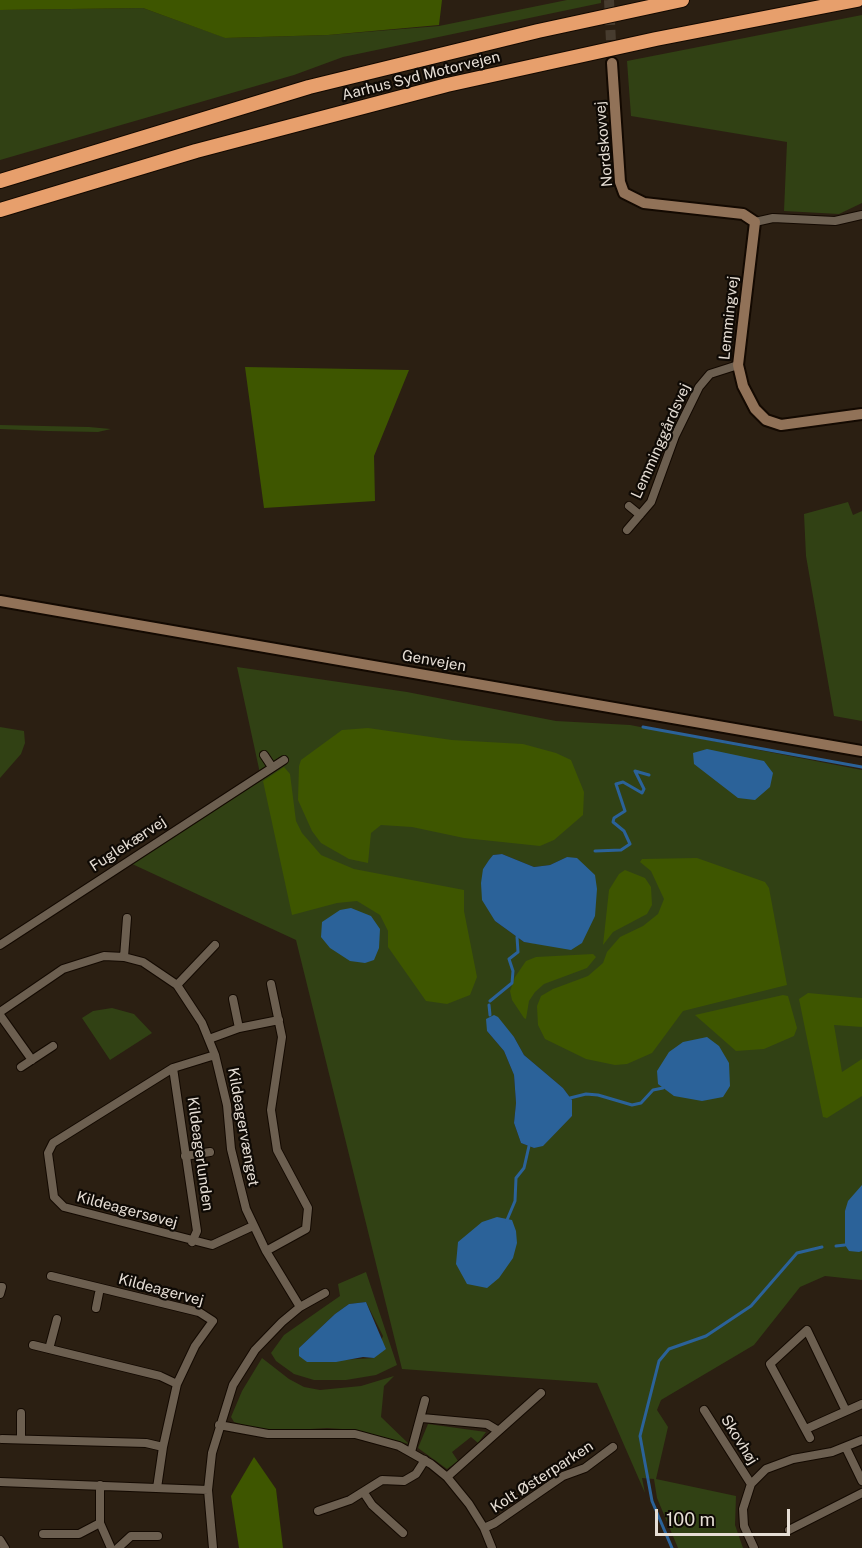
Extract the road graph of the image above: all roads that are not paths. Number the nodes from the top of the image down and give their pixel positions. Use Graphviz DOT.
graph roads {
  1 [pos="682,0"];
  2 [pos="857,0"];
  3 [pos="612,63"];
  4 [pos="0,175"];
  5 [pos="18,175"];
  6 [pos="0,181"];
  7 [pos="0,210"];
  8 [pos="862,216"];
  9 [pos="755,222"];
  10 [pos="738,365"];
  11 [pos="862,414"];
  12 [pos="629,506"];
  13 [pos="640,515"];
  14 [pos="627,530"];
  15 [pos="0,601"];
  16 [pos="862,750"];
  17 [pos="264,755"];
  18 [pos="284,760"];
  19 [pos="272,767"];
  20 [pos="127,918"];
  21 [pos="0,945"];
  22 [pos="215,945"];
  23 [pos="124,957"];
  24 [pos="271,984"];
  25 [pos="177,985"];
  26 [pos="233,999"];
  27 [pos="0,1013"];
  28 [pos="279,1020"];
  29 [pos="239,1028"];
  30 [pos="209,1040"];
  31 [pos="52,1046"];
  32 [pos="215,1055"];
  33 [pos="32,1060"];
  34 [pos="21,1067"];
  35 [pos="173,1068"];
  36 [pos="210,1152"];
  37 [pos="185,1156"];
  38 [pos="253,1226"];
  39 [pos="192,1242"];
  40 [pos="266,1251"];
  41 [pos="51,1276"];
  42 [pos="0,1287"];
  43 [pos="100,1288"];
  44 [pos="325,1293"];
  45 [pos="0,1294"];
  46 [pos="300,1307"];
  47 [pos="96,1308"];
  48 [pos="57,1319"];
  49 [pos="33,1345"];
  50 [pos="49,1349"];
  51 [pos="177,1384"];
  52 [pos="541,1393"];
  53 [pos="425,1400"];
  54 [pos="862,1404"];
  55 [pos="704,1410"];
  56 [pos="846,1411"];
  57 [pos="21,1413"];
  58 [pos="422,1418"];
  59 [pos="219,1425"];
  60 [pos="806,1429"];
  61 [pos="497,1430"];
  62 [pos="810,1438"];
  63 [pos="2,1439"];
  64 [pos="21,1439"];
  65 [pos="862,1440"];
  66 [pos="163,1447"];
  67 [pos="613,1447"];
  68 [pos="846,1448"];
  69 [pos="411,1452"];
  70 [pos="425,1460"];
  71 [pos="447,1476"];
  72 [pos="862,1481"];
  73 [pos="0,1482"];
  74 [pos="751,1484"];
  75 [pos="100,1485"];
  76 [pos="157,1488"];
  77 [pos="208,1490"];
  78 [pos="364,1493"];
  79 [pos="862,1493"];
  80 [pos="318,1511"];
  81 [pos="100,1523"];
  82 [pos="484,1528"];
  83 [pos="789,1530"];
  84 [pos="403,1533"];
  85 [pos="43,1534"];
  86 [pos="158,1536"];
  87 [pos="0,1540"];
  88 [pos="5,1548"];
  89 [pos="111,1548"];
  90 [pos="118,1548"];
  91 [pos="213,1548"];
  92 [pos="492,1548"];
  93 [pos="754,1548"];
  1 -- 5 [label="highway, Aarhus Syd Motorvejen"];
  2 -- 7 [label="highway, Aarhus Syd Motorvejen"];
  3 -- 9 [label="street, Nordskovvej"];
  4 -- 5 [label="highway"];
  5 -- 6 [label="highway, Aarhus Syd Motorvejen"];
  8 -- 9 [label="street"];
  9 -- 10 [label="street, Lemmingvej"];
  10 -- 11 [label="street, Lemmingvej"];
  10 -- 13 [label="street, Lemminggårdsvej"];
  12 -- 13 [label="street, Lemminggårdsvej"];
  13 -- 14 [label="street, Lemminggårdsvej"];
  15 -- 16 [label="street, Genvejen"];
  17 -- 19 [label="street"];
  18 -- 19 [label="street, Fuglekærvej"];
  19 -- 21 [label="street, Fuglekærvej"];
  20 -- 23 [label="street"];
  22 -- 25 [label="street"];
  23 -- 25 [label="street, Kildeagervænget"];
  23 -- 27 [label="street, Kildeagervænget"];
  24 -- 28 [label="street"];
  25 -- 30 [label="street, Kildeagervænget"];
  26 -- 29 [label="street"];
  27 -- 33 [label="street, Kildeagervænget"];
  28 -- 29 [label="street"];
  28 -- 40 [label="street"];
  29 -- 30 [label="street"];
  30 -- 32 [label="street, Kildeagervænget"];
  31 -- 33 [label="street"];
  32 -- 35 [label="street, Kildeagersøvej"];
  32 -- 38 [label="street, Kildeagervænget"];
  33 -- 34 [label="street"];
  35 -- 37 [label="street, Kildeagerlunden"];
  35 -- 39 [label="street, Kildeagersøvej"];
  36 -- 37 [label="street"];
  37 -- 39 [label="street, Kildeagerlunden"];
  38 -- 39 [label="street, Kildeagersøvej"];
  38 -- 40 [label="street, Kildeagervænget"];
  40 -- 46 [label="street, Kildeagervænget"];
  41 -- 43 [label="street, Kildeagervej"];
  42 -- 45 [label="street"];
  43 -- 47 [label="street, Kildeagervej"];
  43 -- 51 [label="street, Kildeagervej"];
  44 -- 46 [label="street"];
  46 -- 59 [label="street"];
  48 -- 50 [label="street"];
  49 -- 50 [label="street"];
  50 -- 51 [label="street"];
  51 -- 66 [label="street, Kildeagervej"];
  52 -- 61 [label="street"];
  53 -- 58 [label="street"];
  54 -- 56 [label="street"];
  55 -- 74 [label="street, Skovhøj"];
  56 -- 60 [label="street"];
  56 -- 60 [label="street"];
  57 -- 64 [label="street"];
  58 -- 61 [label="street"];
  58 -- 69 [label="street"];
  59 -- 69 [label="street, Kolt Østerparken"];
  59 -- 77 [label="street"];
  60 -- 62 [label="street"];
  61 -- 71 [label="street"];
  63 -- 64 [label="street"];
  64 -- 66 [label="street"];
  65 -- 68 [label="street, Skovhøj"];
  66 -- 76 [label="street, Kildeagervej"];
  67 -- 82 [label="street, Kolt Østerparken"];
  68 -- 72 [label="street"];
  68 -- 74 [label="street, Skovhøj"];
  69 -- 70 [label="street, Kolt Østerparken"];
  70 -- 71 [label="street, Kolt Østerparken"];
  70 -- 78 [label="street"];
  71 -- 82 [label="street, Kolt Østerparken"];
  73 -- 75 [label="street"];
  74 -- 93 [label="street, Skovhøj"];
  75 -- 76 [label="street"];
  75 -- 81 [label="street"];
  76 -- 77 [label="street"];
  77 -- 91 [label="street"];
  78 -- 80 [label="street"];
  78 -- 84 [label="street"];
  79 -- 83 [label="street"];
  81 -- 85 [label="street"];
  81 -- 89 [label="street"];
  82 -- 92 [label="street, Kolt Østerparken"];
  86 -- 90 [label="street"];
  87 -- 88 [label="street"];
}
